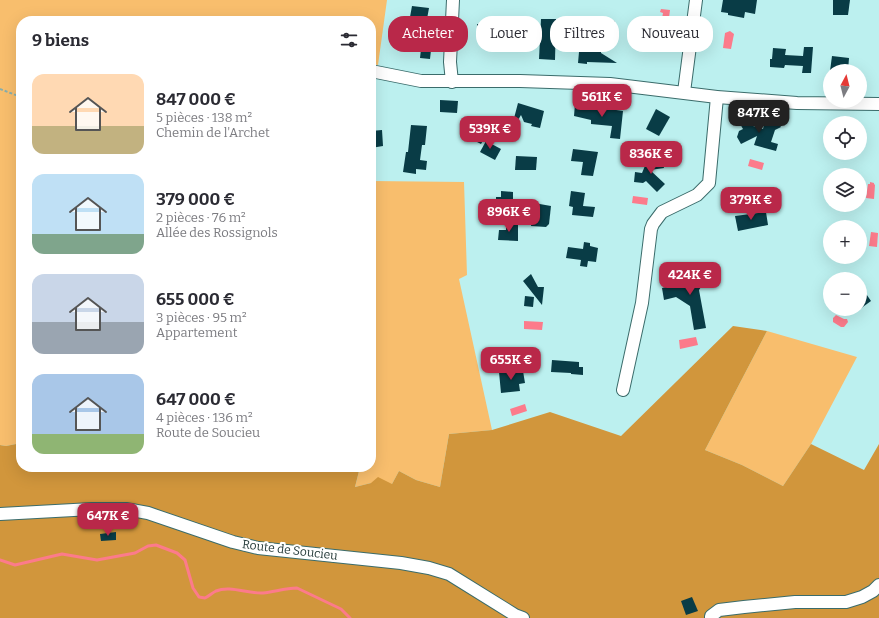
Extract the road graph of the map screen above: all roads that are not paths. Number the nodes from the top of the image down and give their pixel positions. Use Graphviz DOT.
graph roads {
  1 [pos="453,0"];
  2 [pos="696,0"];
  3 [pos="376,72"];
  4 [pos="452,82"];
  5 [pos="684,92"];
  6 [pos="717,97"];
  7 [pos="879,104"];
  8 [pos="623,390"];
  9 [pos="0,514"];
  10 [pos="879,584"];
  11 [pos="523,618"];
  12 [pos="711,618"];
  1 -- 4 [label="street"];
  2 -- 5 [label="street"];
  3 -- 4 [label="street"];
  4 -- 5 [label="street"];
  5 -- 6 [label="street"];
  6 -- 7 [label="street"];
  6 -- 8 [label="street"];
  9 -- 11 [label="street, Route de Soucieu"];
  10 -- 12 [label="street"];
}
